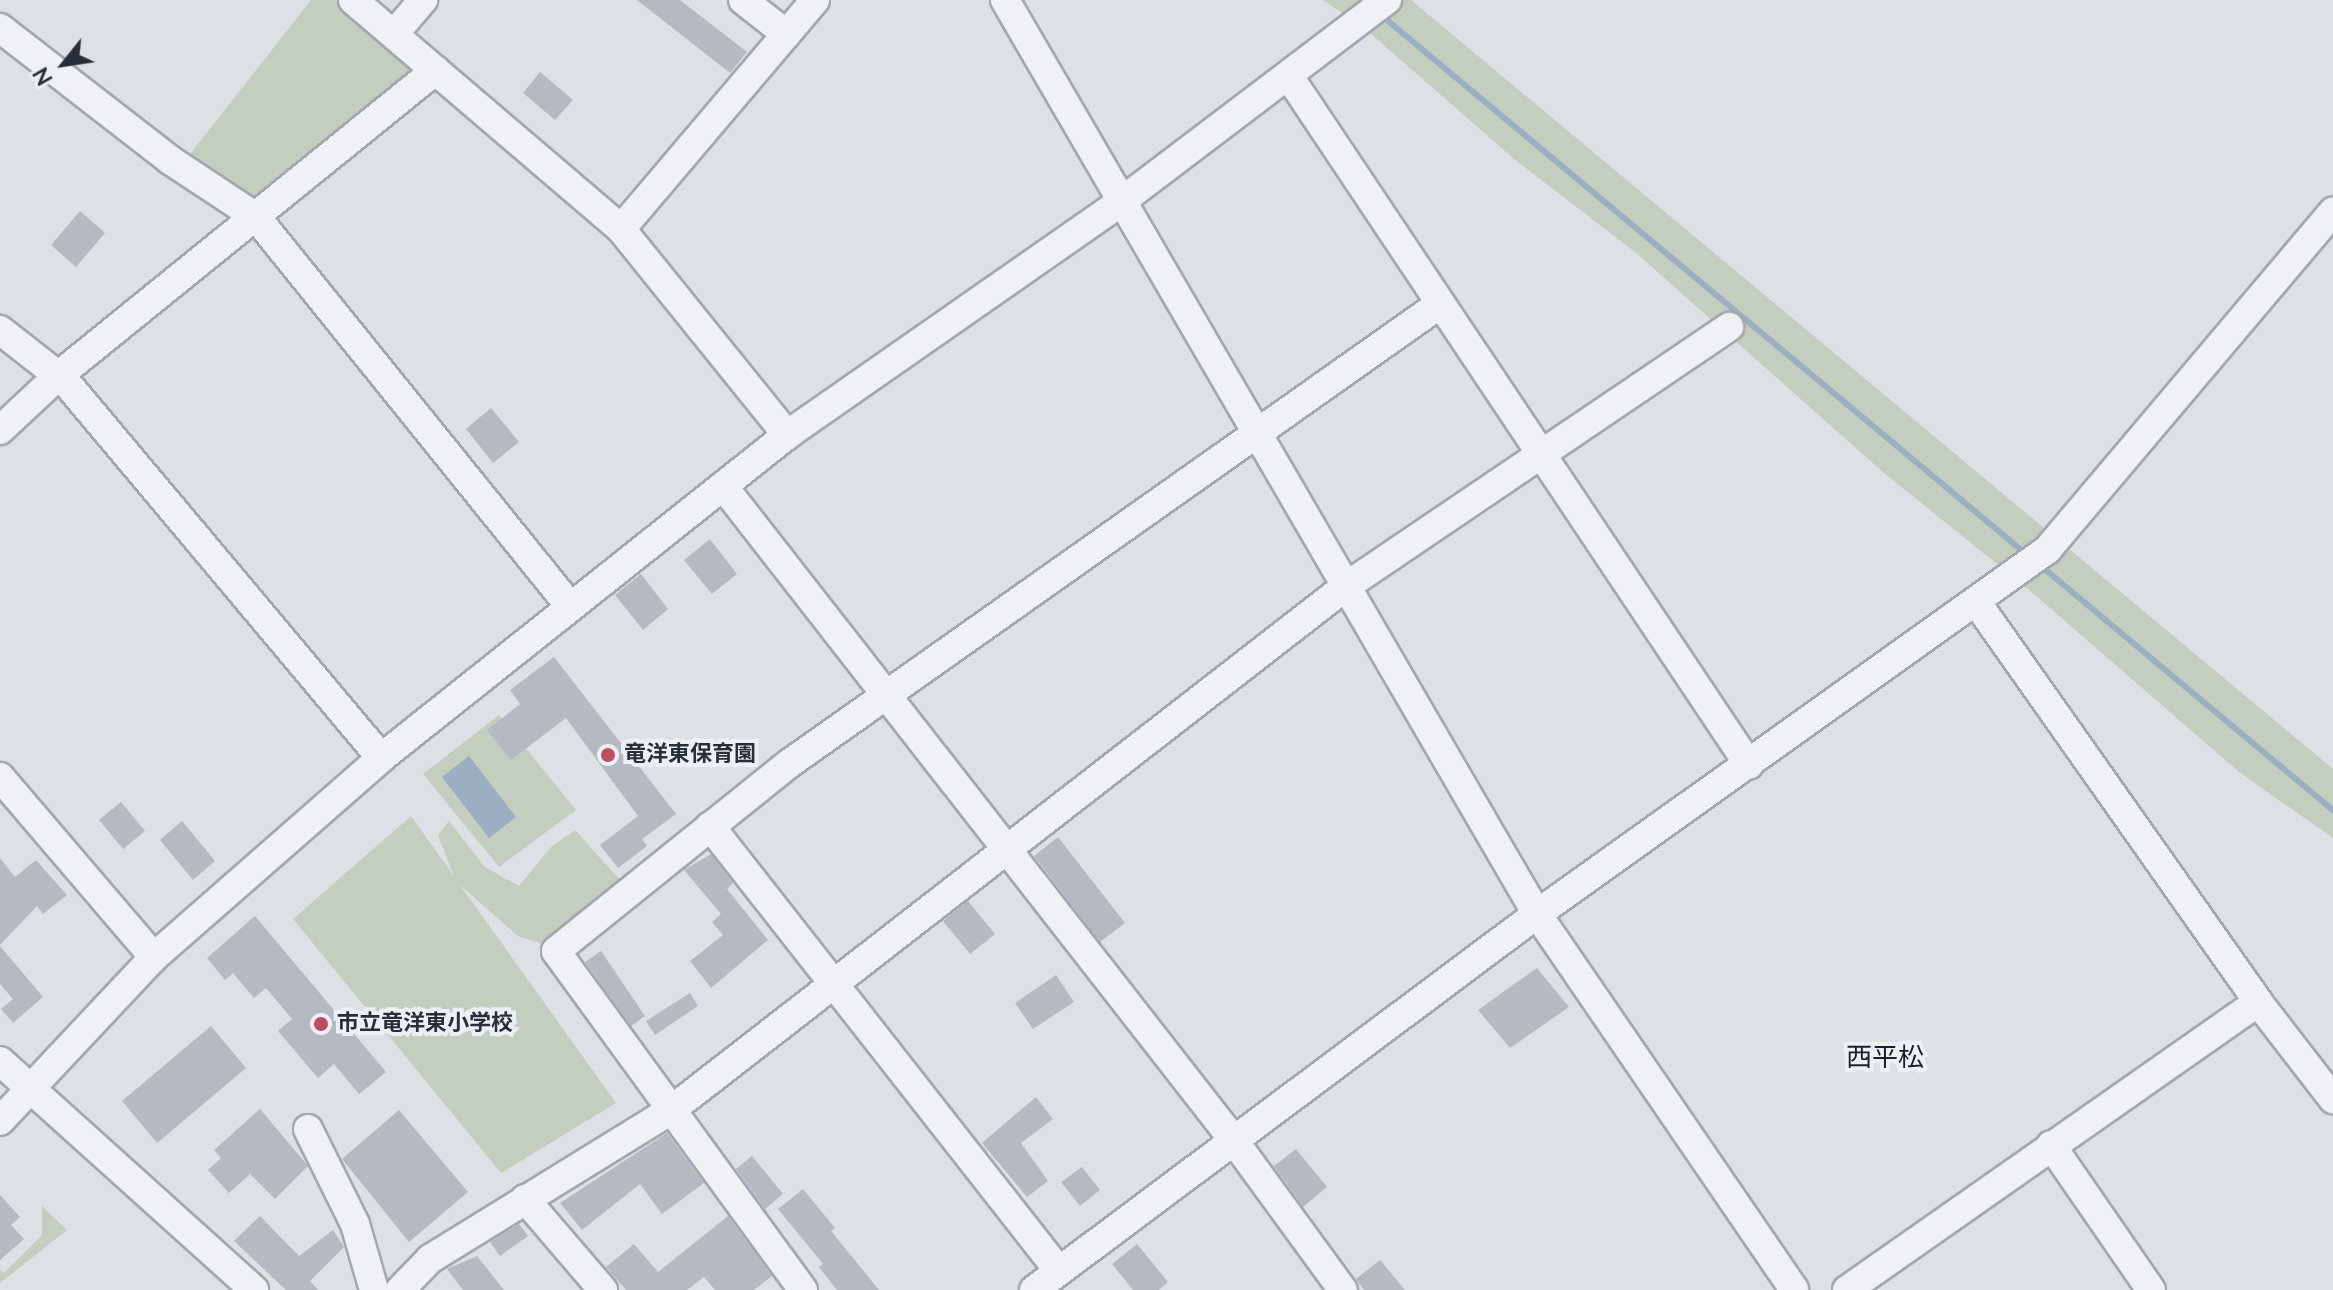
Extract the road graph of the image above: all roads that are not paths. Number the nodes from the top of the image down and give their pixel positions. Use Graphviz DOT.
graph roads {
  1 [pos="353,0"];
  2 [pos="423,0"];
  3 [pos="743,0"];
  4 [pos="815,0"];
  5 [pos="1005,0"];
  6 [pos="1387,0"];
  7 [pos="0,28"];
  8 [pos="394,34"];
  9 [pos="786,34"];
  10 [pos="436,70"];
  11 [pos="1290,78"];
  12 [pos="1122,201"];
  13 [pos="2333,212"];
  14 [pos="256,217"];
  15 [pos="621,229"];
  16 [pos="1440,304"];
  17 [pos="1729,327"];
  18 [pos="0,330"];
  19 [pos="58,376"];
  20 [pos="0,430"];
  21 [pos="1256,434"];
  22 [pos="787,435"];
  23 [pos="1541,454"];
  24 [pos="723,486"];
  25 [pos="1345,587"];
  26 [pos="1977,603"];
  27 [pos="570,606"];
  28 [pos="887,695"];
  29 [pos="381,758"];
  30 [pos="1749,765"];
  31 [pos="0,777"];
  32 [pos="710,826"];
  33 [pos="1005,848"];
  34 [pos="1537,914"];
  35 [pos="154,957"];
  36 [pos="834,982"];
  37 [pos="2258,1002"];
  38 [pos="0,1061"];
  39 [pos="34,1091"];
  40 [pos="2333,1099"];
  41 [pos="670,1111"];
  42 [pos="0,1121"];
  43 [pos="308,1129"];
  44 [pos="1232,1138"];
  45 [pos="2051,1145"];
  46 [pos="525,1199"];
  47 [pos="1059,1271"];
  48 [pos="254,1290"];
  49 [pos="374,1290"];
  50 [pos="400,1290"];
  51 [pos="603,1290"];
  52 [pos="803,1290"];
  53 [pos="1034,1290"];
  54 [pos="1343,1290"];
  55 [pos="1794,1290"];
  56 [pos="1847,1290"];
  57 [pos="2151,1290"];
  1 -- 8 [label="street"];
  2 -- 8 [label="street"];
  3 -- 9 [label="street"];
  4 -- 9 [label="street"];
  5 -- 12 [label="street"];
  6 -- 11 [label="street"];
  7 -- 14 [label="street"];
  8 -- 10 [label="street"];
  9 -- 15 [label="street"];
  10 -- 14 [label="street"];
  10 -- 15 [label="street"];
  11 -- 12 [label="street"];
  11 -- 16 [label="street"];
  12 -- 21 [label="street"];
  12 -- 22 [label="street"];
  13 -- 26 [label="street"];
  14 -- 19 [label="street"];
  14 -- 27 [label="street"];
  15 -- 22 [label="street"];
  16 -- 21 [label="street"];
  16 -- 23 [label="street"];
  17 -- 23 [label="street"];
  18 -- 19 [label="street"];
  19 -- 20 [label="street"];
  19 -- 29 [label="street"];
  21 -- 25 [label="street"];
  21 -- 28 [label="street"];
  22 -- 24 [label="street"];
  23 -- 25 [label="street"];
  23 -- 30 [label="street"];
  24 -- 27 [label="street"];
  24 -- 28 [label="street"];
  25 -- 33 [label="street"];
  25 -- 34 [label="street"];
  26 -- 30 [label="street"];
  26 -- 37 [label="street"];
  27 -- 29 [label="street"];
  28 -- 32 [label="street"];
  28 -- 33 [label="street"];
  29 -- 35 [label="street"];
  30 -- 34 [label="street"];
  31 -- 35 [label="street"];
  32 -- 36 [label="street"];
  32 -- 41 [label="street"];
  33 -- 36 [label="street"];
  33 -- 44 [label="street"];
  34 -- 44 [label="street"];
  34 -- 55 [label="street"];
  35 -- 39 [label="street"];
  36 -- 41 [label="street"];
  36 -- 47 [label="street"];
  37 -- 40 [label="street"];
  37 -- 45 [label="street"];
  38 -- 39 [label="street"];
  39 -- 42 [label="street"];
  39 -- 48 [label="street"];
  41 -- 46 [label="street"];
  41 -- 52 [label="street"];
  43 -- 49 [label="street"];
  44 -- 47 [label="street"];
  44 -- 54 [label="street"];
  45 -- 56 [label="street"];
  45 -- 57 [label="street"];
  46 -- 50 [label="street"];
  46 -- 51 [label="street"];
  47 -- 53 [label="street"];
}
